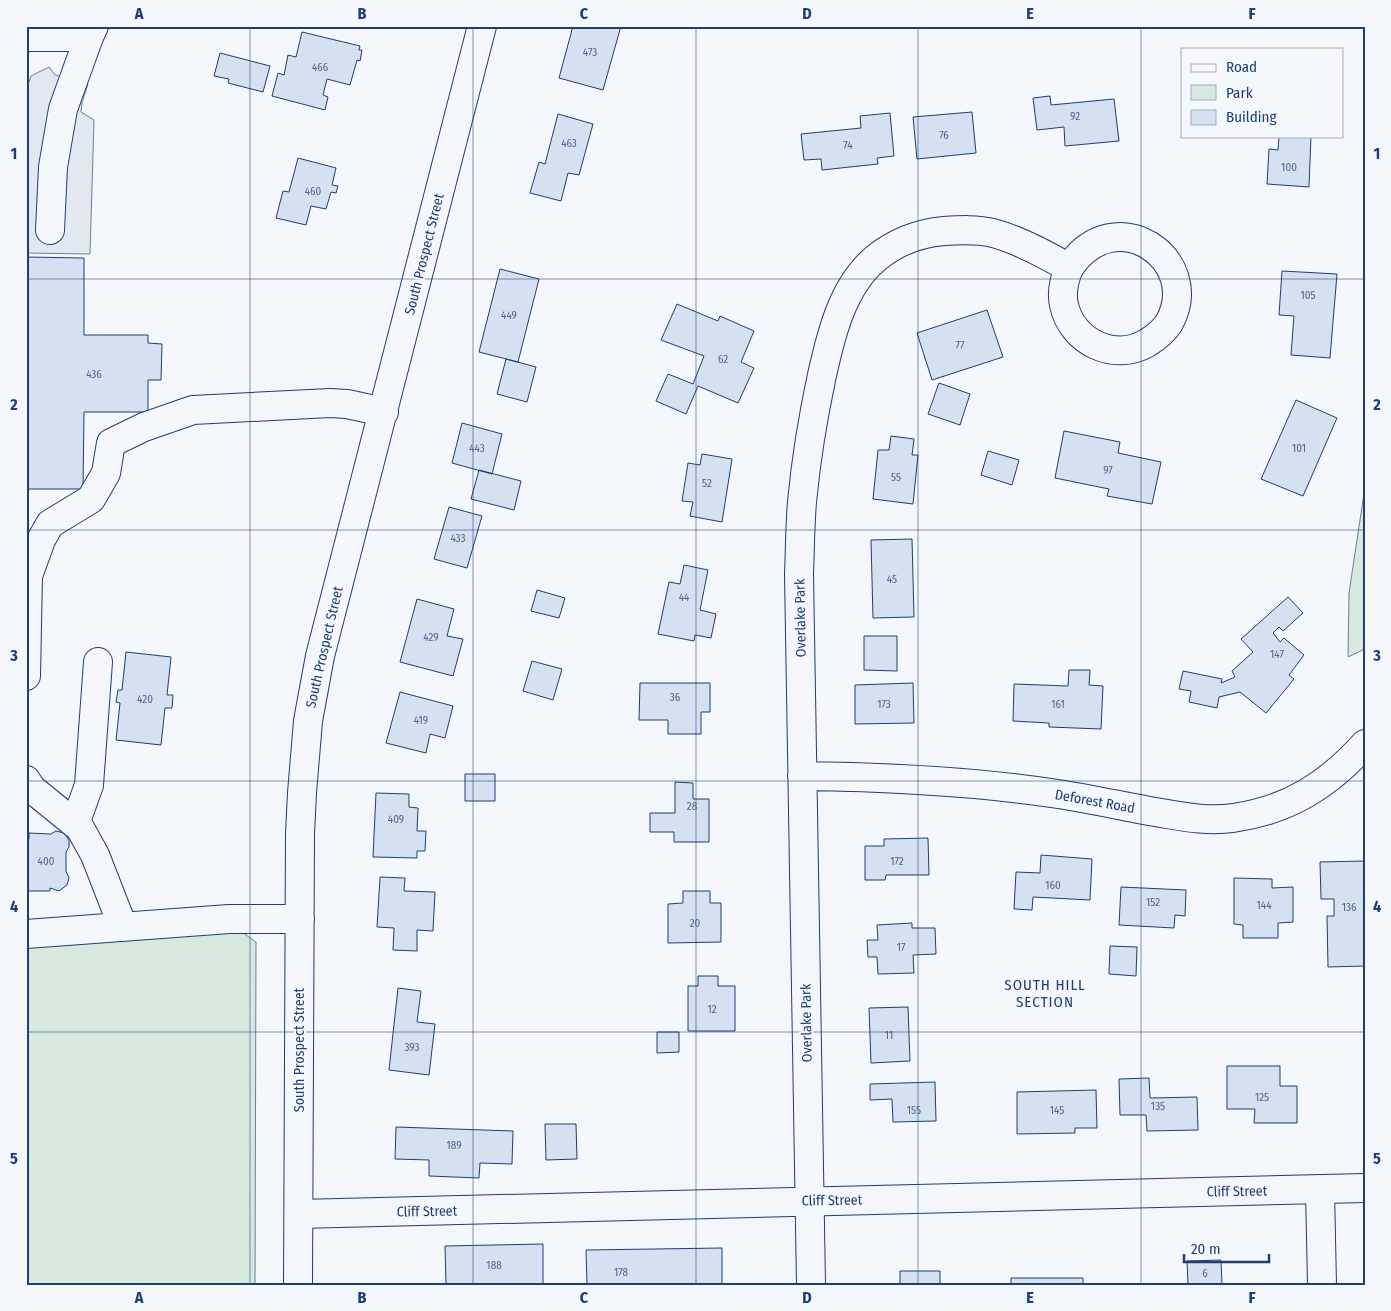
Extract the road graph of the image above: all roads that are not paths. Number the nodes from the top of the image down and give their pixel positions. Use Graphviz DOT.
graph roads {
  1 [pos="482,26"];
  2 [pos="92,32"];
  3 [pos="26,37"];
  4 [pos="50,230"];
  5 [pos="1068,268"];
  6 [pos="384,412"];
  7 [pos="98,662"];
  8 [pos="26,676"];
  9 [pos="1365,744"];
  10 [pos="802,776"];
  11 [pos="26,780"];
  12 [pos="76,824"];
  13 [pos="300,919"];
  14 [pos="124,926"];
  15 [pos="26,934"];
  16 [pos="1365,1188"];
  17 [pos="1320,1189"];
  18 [pos="810,1200"];
  19 [pos="299,1214"];
  20 [pos="298,1285"];
  21 [pos="811,1285"];
  22 [pos="1322,1285"];
  1 -- 6 [label="street, South Prospect Street"];
  2 -- 3 [label="street"];
  2 -- 4 [label="street"];
  5 -- 5 [label="street"];
  5 -- 10 [label="street, Overlake Park"];
  6 -- 8 [label="street"];
  6 -- 13 [label="street, South Prospect Street"];
  7 -- 12 [label="street"];
  9 -- 10 [label="street, Deforest Road"];
  10 -- 18 [label="street, Overlake Park"];
  11 -- 12 [label="street"];
  12 -- 14 [label="street"];
  13 -- 14 [label="street"];
  13 -- 19 [label="street, South Prospect Street"];
  14 -- 15 [label="street"];
  16 -- 17 [label="street, Cliff Street"];
  17 -- 18 [label="street, Cliff Street"];
  17 -- 22 [label="street"];
  18 -- 19 [label="street, Cliff Street"];
  18 -- 21 [label="street, Overlake Park"];
  19 -- 20 [label="street, South Prospect Street"];
}
